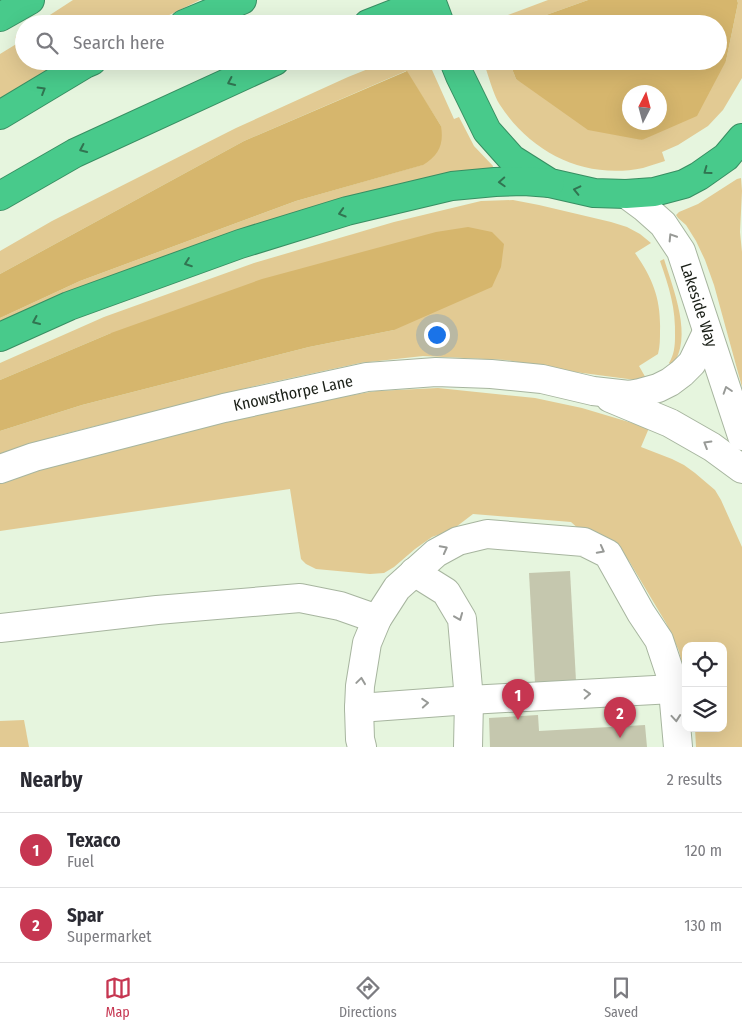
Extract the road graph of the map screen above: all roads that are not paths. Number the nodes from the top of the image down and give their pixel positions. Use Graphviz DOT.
graph roads {
  1 [pos="30,0"];
  2 [pos="242,0"];
  3 [pos="430,0"];
  4 [pos="206,15"];
  5 [pos="391,15"];
  6 [pos="436,15"];
  7 [pos="0,17"];
  8 [pos="75,70"];
  9 [pos="255,70"];
  10 [pos="457,70"];
  11 [pos="0,115"];
  12 [pos="742,138"];
  13 [pos="550,183"];
  14 [pos="626,194"];
  15 [pos="0,196"];
  16 [pos="707,332"];
  17 [pos="0,337"];
  18 [pos="593,391"];
  19 [pos="742,436"];
  20 [pos="0,469"];
  21 [pos="742,469"];
  22 [pos="414,572"];
  23 [pos="377,619"];
  24 [pos="0,628"];
  25 [pos="673,689"];
  26 [pos="469,700"];
  27 [pos="359,708"];
  28 [pos="362,747"];
  29 [pos="468,747"];
  30 [pos="678,747"];
  1 -- 7 [label="highway"];
  2 -- 4 [label="highway"];
  3 -- 5 [label="highway"];
  3 -- 6 [label="highway"];
  11 -- 8 [label="highway, one-way"];
  9 -- 15 [label="highway, one-way"];
  10 -- 13 [label="highway"];
  12 -- 14 [label="highway, one-way"];
  14 -- 13 [label="highway, one-way"];
  13 -- 17 [label="highway, one-way"];
  16 -- 14 [label="street, Lakeside Way, one-way"];
  16 -- 18 [label="street, Knowsthorpe Lane"];
  19 -- 16 [label="street, Lakeside Way, one-way"];
  18 -- 20 [label="street, Knowsthorpe Lane"];
  21 -- 18 [label="street, Knowsthorpe Lane, one-way"];
  22 -- 23 [label="street"];
  22 -- 25 [label="street, one-way"];
  22 -- 26 [label="street, one-way"];
  23 -- 24 [label="street"];
  27 -- 23 [label="street, one-way"];
  26 -- 25 [label="street, one-way"];
  25 -- 30 [label="street, one-way"];
  27 -- 26 [label="street, one-way"];
  26 -- 29 [label="street"];
  27 -- 28 [label="street"];
}
